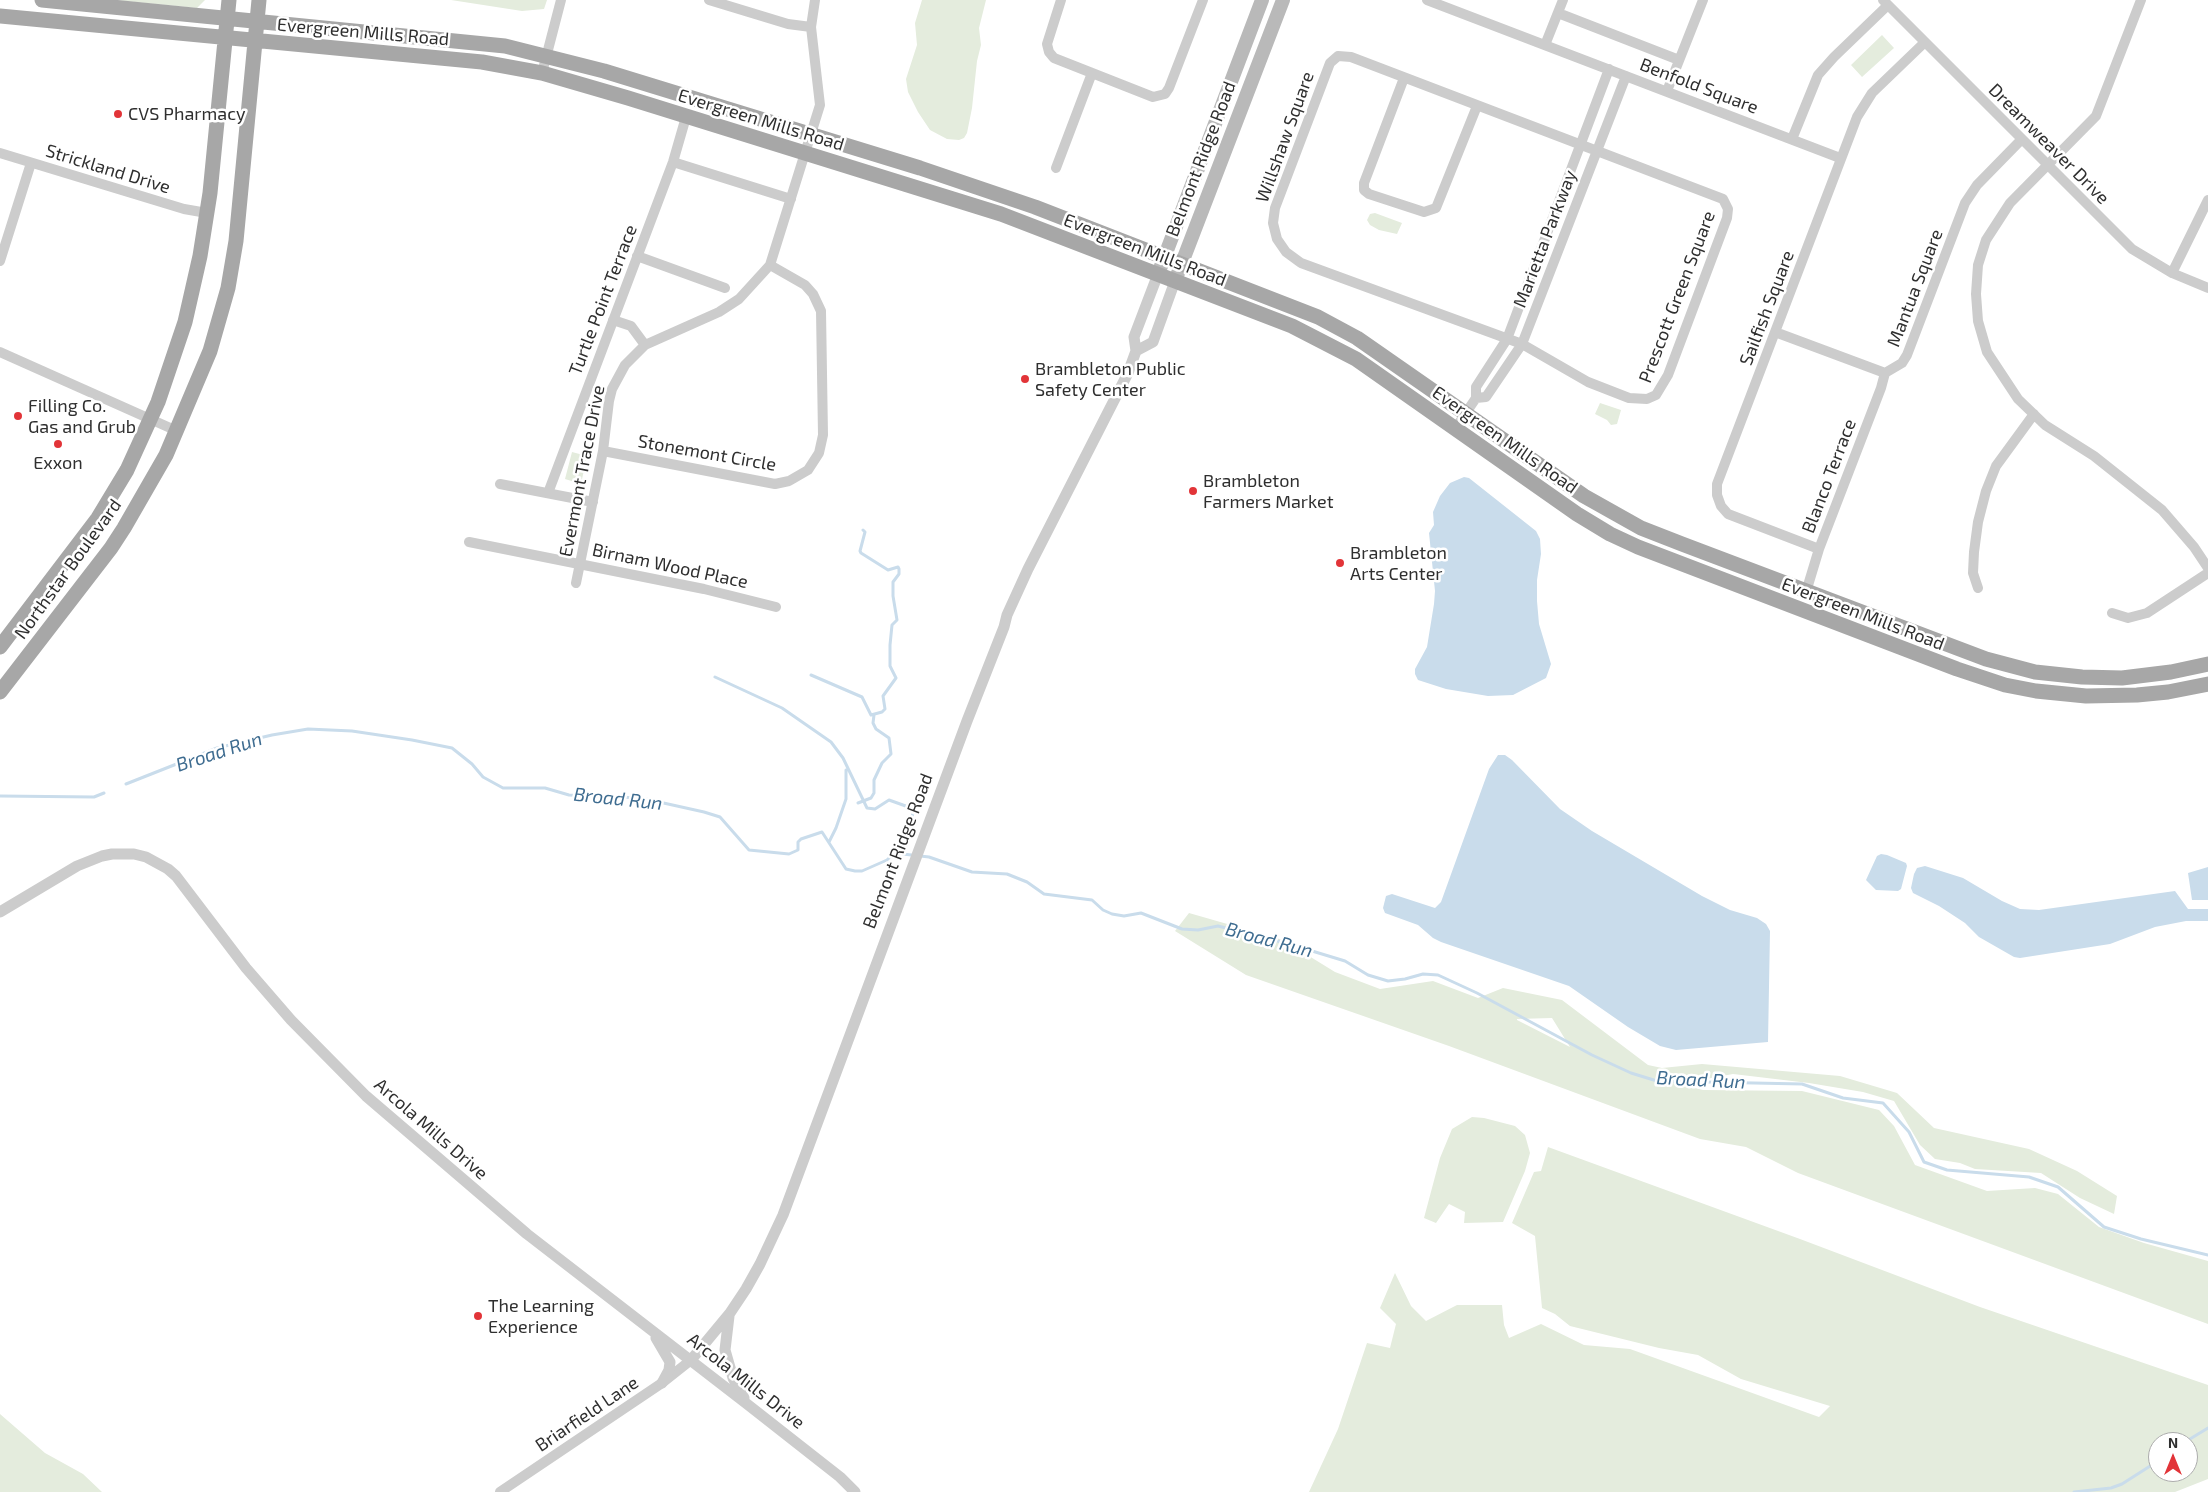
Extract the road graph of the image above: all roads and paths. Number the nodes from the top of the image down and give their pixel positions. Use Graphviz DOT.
graph roads {
  1 [pos="42,0"];
  2 [pos="229,0"];
  3 [pos="259,0"];
  4 [pos="561,0"];
  5 [pos="709,0"];
  6 [pos="815,0"];
  7 [pos="1061,0"];
  8 [pos="1203,0"];
  9 [pos="1262,0"];
  10 [pos="1283,0"];
  11 [pos="1427,0"];
  12 [pos="1563,0"];
  13 [pos="1703,0"];
  14 [pos="2141,0"];
  15 [pos="1441,2"];
  16 [pos="1886,3"];
  17 [pos="741,4"];
  18 [pos="1558,13"];
  19 [pos="0,16"];
  20 [pos="227,18"];
  21 [pos="257,21"];
  22 [pos="811,27"];
  23 [pos="224,38"];
  24 [pos="256,41"];
  25 [pos="1925,42"];
  26 [pos="1545,45"];
  27 [pos="547,55"];
  28 [pos="1679,60"];
  29 [pos="1610,70"];
  30 [pos="542,73"];
  31 [pos="1092,74"];
  32 [pos="1626,76"];
  33 [pos="1404,78"];
  34 [pos="1667,91"];
  35 [pos="1477,106"];
  36 [pos="686,116"];
  37 [pos="810,135"];
  38 [pos="1792,139"];
  39 [pos="2021,140"];
  40 [pos="1582,146"];
  41 [pos="1596,151"];
  42 [pos="0,153"];
  43 [pos="805,153"];
  44 [pos="1840,158"];
  45 [pos="673,162"];
  46 [pos="31,163"];
  47 [pos="2047,166"];
  48 [pos="1056,168"];
  49 [pos="791,199"];
  50 [pos="2208,200"];
  51 [pos="207,214"];
  52 [pos="637,256"];
  53 [pos="1164,256"];
  54 [pos="0,261"];
  55 [pos="1181,263"];
  56 [pos="770,266"];
  57 [pos="1158,274"];
  58 [pos="2172,274"];
  59 [pos="1175,281"];
  60 [pos="725,288"];
  61 [pos="2208,288"];
  62 [pos="613,320"];
  63 [pos="1775,332"];
  64 [pos="1507,339"];
  65 [pos="645,344"];
  66 [pos="1522,344"];
  67 [pos="1136,351"];
  68 [pos="0,352"];
  69 [pos="1885,373"];
  70 [pos="1476,398"];
  71 [pos="1466,413"];
  72 [pos="2034,414"];
  73 [pos="151,420"];
  74 [pos="1455,428"];
  75 [pos="177,430"];
  76 [pos="603,451"];
  77 [pos="500,484"];
  78 [pos="548,494"];
  79 [pos="592,502"];
  80 [pos="469,542"];
  81 [pos="1819,549"];
  82 [pos="580,564"];
  83 [pos="2208,568"];
  84 [pos="2208,573"];
  85 [pos="576,583"];
  86 [pos="1978,588"];
  87 [pos="1806,592"];
  88 [pos="776,607"];
  89 [pos="2112,613"];
  90 [pos="0,647"];
  91 [pos="2208,664"];
  92 [pos="2208,684"];
  93 [pos="1,691"];
  94 [pos="0,912"];
  95 [pos="730,1313"];
  96 [pos="651,1330"];
  97 [pos="691,1360"];
  98 [pos="662,1383"];
  99 [pos="747,1404"];
  100 [pos="500,1492"];
  101 [pos="855,1492"];
  1 -- 20 [label="main road, Evergreen Mills Road"];
  2 -- 20 [label="main road, Northstar Boulevard"];
  3 -- 21 [label="main road, Northstar Boulevard"];
  4 -- 27 [label="street"];
  5 -- 17 [label="street"];
  6 -- 22 [label="street, Evermont Trace Drive"];
  7 -- 31 [label="street"];
  8 -- 31 [label="street"];
  9 -- 53 [label="main road, Belmont Ridge Road"];
  10 -- 55 [label="main road, Belmont Ridge Road"];
  11 -- 15 [label="street, Benfold Square"];
  12 -- 18 [label="street"];
  13 -- 28 [label="street"];
  14 -- 47 [label="street"];
  15 -- 26 [label="street, Benfold Square"];
  16 -- 25 [label="street, Dreamweaver Drive"];
  16 -- 38 [label="street"];
  17 -- 22 [label="street"];
  18 -- 26 [label="street"];
  18 -- 28 [label="street"];
  19 -- 23 [label="main road, Evergreen Mills Road"];
  20 -- 21 [label="main road, Evergreen Mills Road"];
  20 -- 23 [label="main road, Northstar Boulevard"];
  21 -- 24 [label="main road, Northstar Boulevard"];
  21 -- 27 [label="main road, Evergreen Mills Road"];
  22 -- 37 [label="street, Evermont Trace Drive"];
  23 -- 24 [label="main road, Evergreen Mills Road"];
  23 -- 51 [label="main road, Northstar Boulevard"];
  24 -- 30 [label="main road, Evergreen Mills Road"];
  24 -- 75 [label="main road, Northstar Boulevard"];
  25 -- 39 [label="street, Dreamweaver Drive"];
  25 -- 44 [label="street, Sailfish Square"];
  26 -- 29 [label="street, Benfold Square"];
  27 -- 30 [label="street"];
  27 -- 37 [label="main road, Evergreen Mills Road"];
  28 -- 34 [label="street"];
  29 -- 32 [label="street, Benfold Square"];
  29 -- 40 [label="street, Marietta Parkway"];
  30 -- 36 [label="main road, Evergreen Mills Road"];
  31 -- 48 [label="street"];
  32 -- 34 [label="street, Benfold Square"];
  32 -- 41 [label="street, Marietta Parkway"];
  33 -- 35 [label="street, Willshaw Square"];
  33 -- 35 [label="street"];
  33 -- 64 [label="street, Willshaw Square"];
  34 -- 38 [label="street, Benfold Square"];
  35 -- 40 [label="street, Willshaw Square"];
  36 -- 43 [label="main road, Evergreen Mills Road"];
  36 -- 45 [label="street, Turtle Point Terrace"];
  37 -- 43 [label="street, Evermont Trace Drive"];
  37 -- 53 [label="main road, Evergreen Mills Road"];
  38 -- 44 [label="street, Benfold Square"];
  39 -- 47 [label="street, Dreamweaver Drive"];
  39 -- 69 [label="street, Mantua Square"];
  40 -- 41 [label="street, Willshaw Square"];
  40 -- 64 [label="street, Marietta Parkway"];
  41 -- 66 [label="street, Marietta Parkway"];
  41 -- 66 [label="street, Prescott Green Square"];
  42 -- 46 [label="street, Strickland Drive"];
  43 -- 49 [label="street, Evermont Trace Drive"];
  43 -- 57 [label="main road, Evergreen Mills Road"];
  44 -- 63 [label="street, Sailfish Square"];
  45 -- 49 [label="street"];
  45 -- 52 [label="street, Turtle Point Terrace"];
  46 -- 51 [label="street, Strickland Drive"];
  46 -- 54 [label="street"];
  47 -- 58 [label="street, Dreamweaver Drive"];
  47 -- 72 [label="street"];
  49 -- 56 [label="street, Evermont Trace Drive"];
  50 -- 58 [label="street"];
  51 -- 73 [label="main road, Northstar Boulevard"];
  52 -- 60 [label="street"];
  52 -- 62 [label="street, Turtle Point Terrace"];
  53 -- 55 [label="main road, Evergreen Mills Road"];
  53 -- 57 [label="main road, Belmont Ridge Road"];
  55 -- 59 [label="main road, Belmont Ridge Road"];
  55 -- 71 [label="main road, Evergreen Mills Road"];
  56 -- 65 [label="street, Evermont Trace Drive"];
  56 -- 76 [label="street, Stonemont Circle"];
  57 -- 59 [label="main road, Evergreen Mills Road"];
  57 -- 67 [label="street, Belmont Ridge Road"];
  58 -- 61 [label="street, Dreamweaver Drive"];
  59 -- 67 [label="street, Belmont Ridge Road"];
  59 -- 74 [label="main road, Evergreen Mills Road"];
  62 -- 65 [label="street"];
  62 -- 78 [label="street, Turtle Point Terrace"];
  63 -- 69 [label="street"];
  63 -- 81 [label="street, Sailfish Square"];
  64 -- 66 [label="street, Willshaw Square"];
  64 -- 70 [label="street, Marietta Parkway"];
  65 -- 76 [label="street, Evermont Trace Drive"];
  66 -- 70 [label="street, Marietta Parkway"];
  67 -- 95 [label="street, Belmont Ridge Road"];
  68 -- 73 [label="street"];
  69 -- 81 [label="street, Blanco Terrace"];
  70 -- 71 [label="street, Marietta Parkway"];
  71 -- 74 [label="street, Marietta Parkway"];
  71 -- 87 [label="main road, Evergreen Mills Road"];
  72 -- 83 [label="street"];
  72 -- 86 [label="street"];
  73 -- 75 [label="street"];
  73 -- 90 [label="main road, Northstar Boulevard"];
  74 -- 92 [label="main road, Evergreen Mills Road"];
  75 -- 93 [label="main road, Northstar Boulevard"];
  76 -- 79 [label="street, Evermont Trace Drive"];
  77 -- 78 [label="street"];
  78 -- 79 [label="street"];
  79 -- 82 [label="street, Evermont Trace Drive"];
  80 -- 82 [label="street, Birnam Wood Place"];
  81 -- 87 [label="street, Blanco Terrace"];
  82 -- 85 [label="street, Evermont Trace Drive"];
  82 -- 88 [label="street, Birnam Wood Place"];
  84 -- 89 [label="street"];
  87 -- 91 [label="main road, Evergreen Mills Road"];
  94 -- 96 [label="street, Arcola Mills Drive"];
  95 -- 97 [label="street, Belmont Ridge Road"];
  95 -- 99 [label="street"];
  96 -- 97 [label="street, Arcola Mills Drive"];
  96 -- 98 [label="street"];
  97 -- 98 [label="street, Briarfield Lane"];
  97 -- 99 [label="street, Arcola Mills Drive"];
  98 -- 100 [label="street, Briarfield Lane"];
  99 -- 101 [label="street, Arcola Mills Drive"];
}
